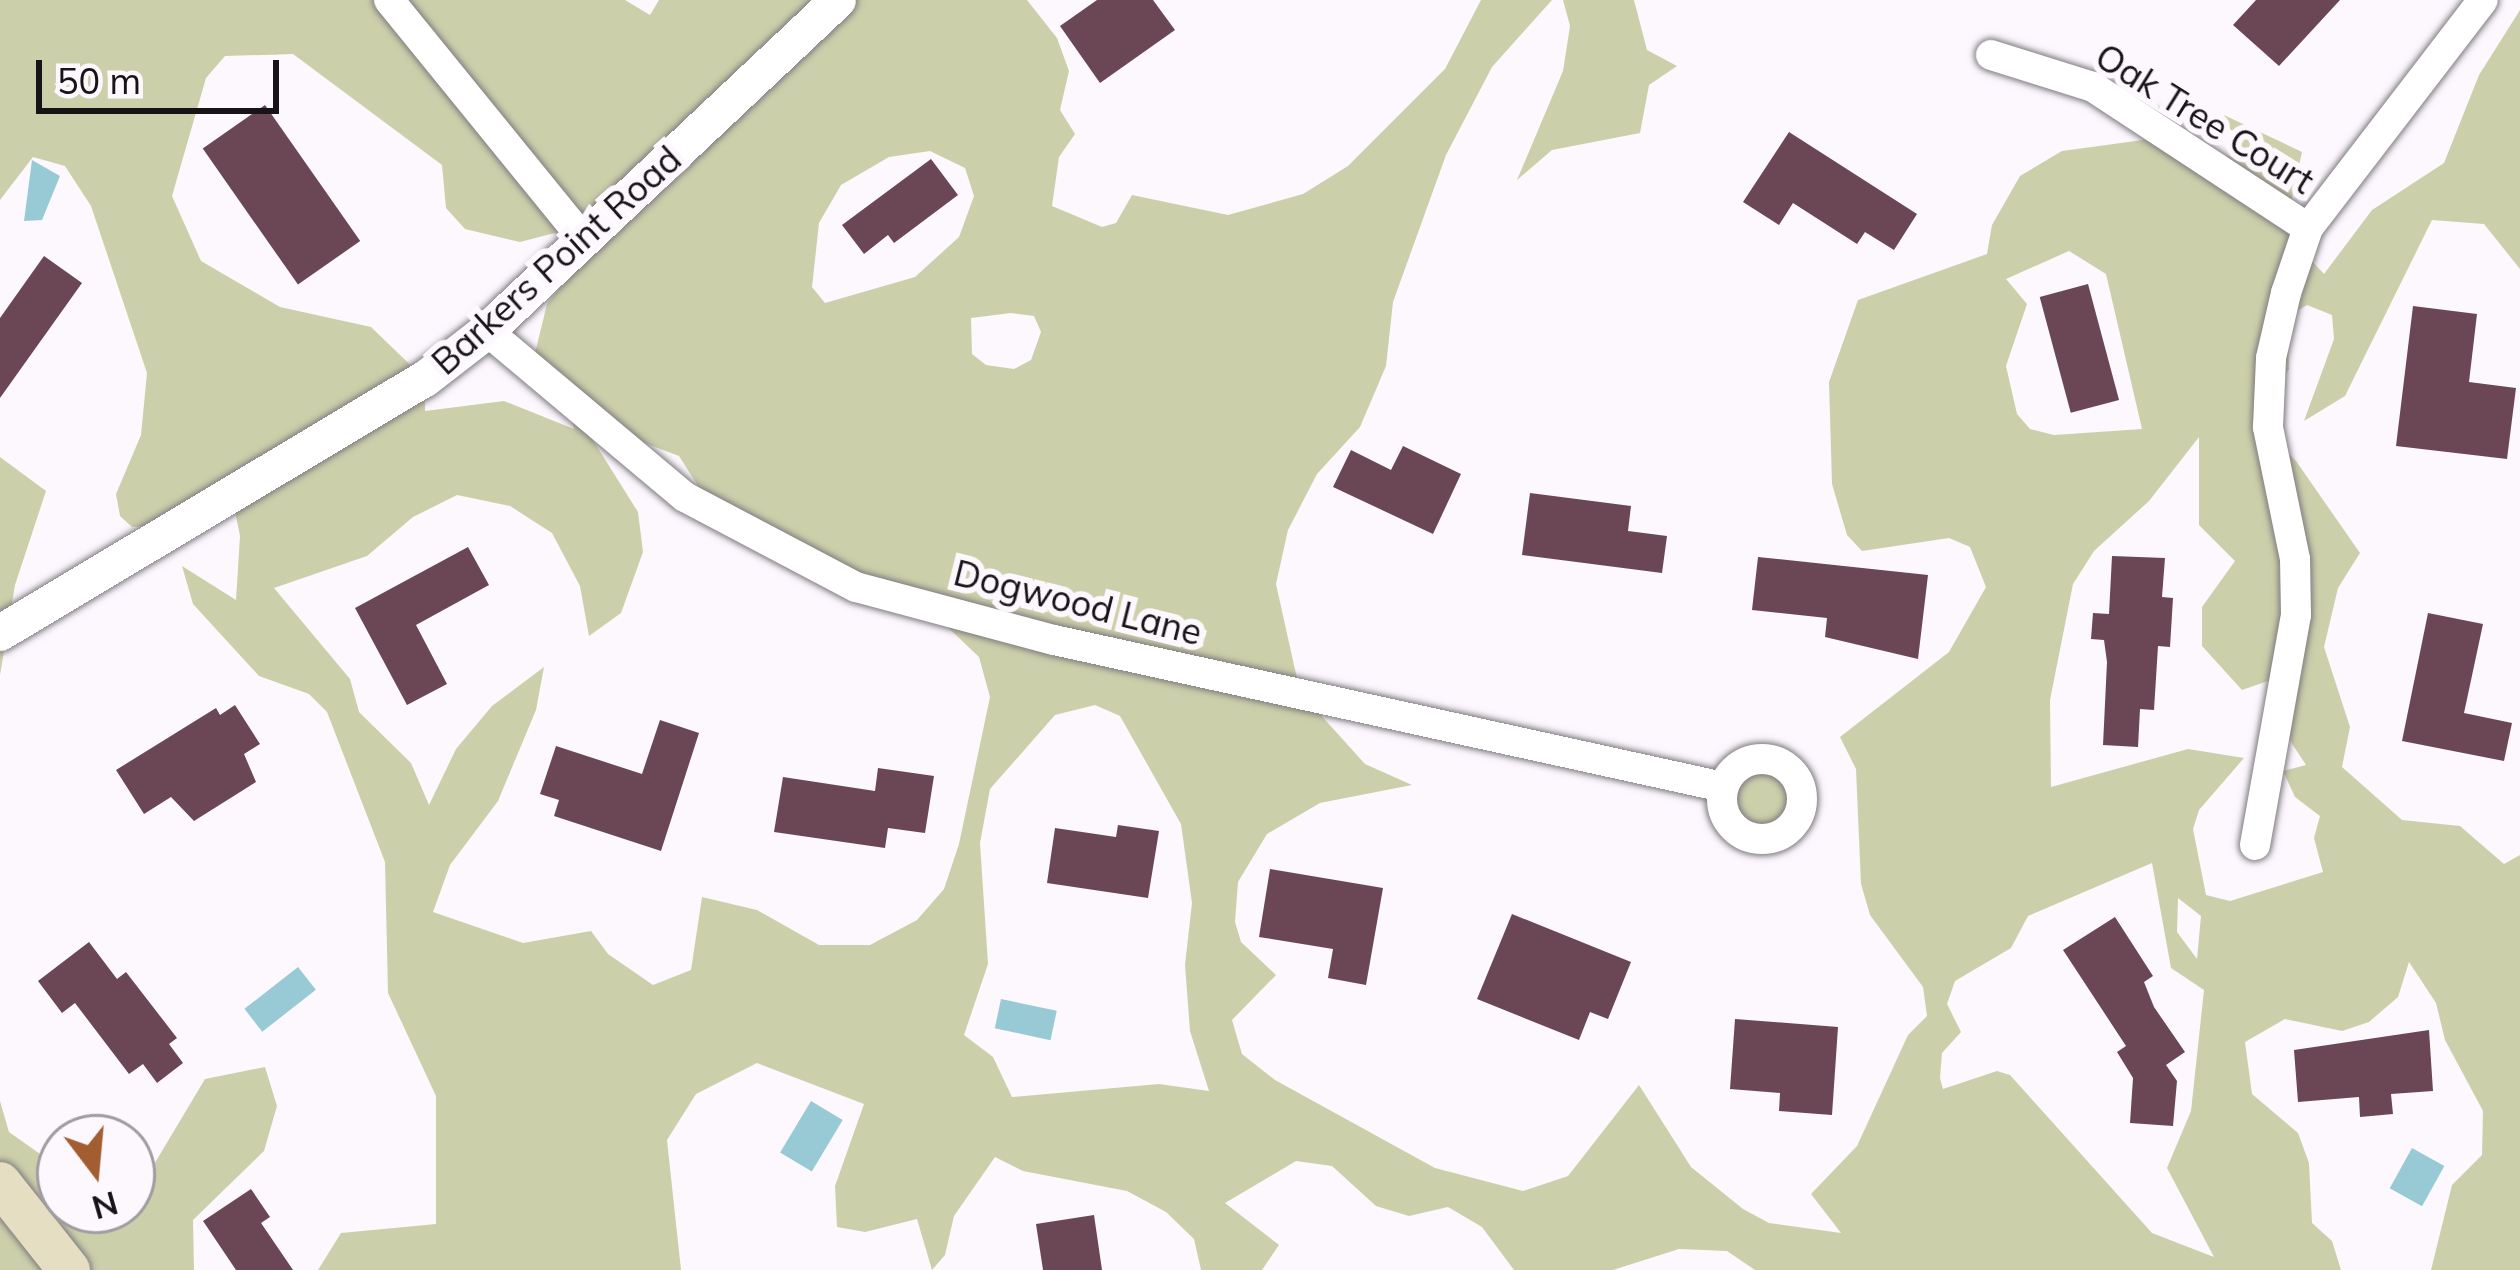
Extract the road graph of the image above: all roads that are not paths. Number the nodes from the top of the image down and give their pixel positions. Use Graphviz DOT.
graph roads {
  1 [pos="389,0"];
  2 [pos="838,0"];
  3 [pos="2483,0"];
  4 [pos="1991,55"];
  5 [pos="2308,228"];
  6 [pos="583,238"];
  7 [pos="487,331"];
  8 [pos="0,633"];
  9 [pos="1723,787"];
  10 [pos="2255,845"];
  11 [pos="0,1183"];
  12 [pos="70,1270"];
  1 -- 6 [label="street"];
  2 -- 6 [label="street, Barkers Point Road"];
  3 -- 5 [label="street"];
  4 -- 5 [label="street, Oak Tree Court"];
  5 -- 10 [label="street"];
  6 -- 7 [label="street, Barkers Point Road"];
  7 -- 8 [label="street, Barkers Point Road"];
  7 -- 9 [label="street, Dogwood Lane"];
  11 -- 12 [label="main road"];
}
